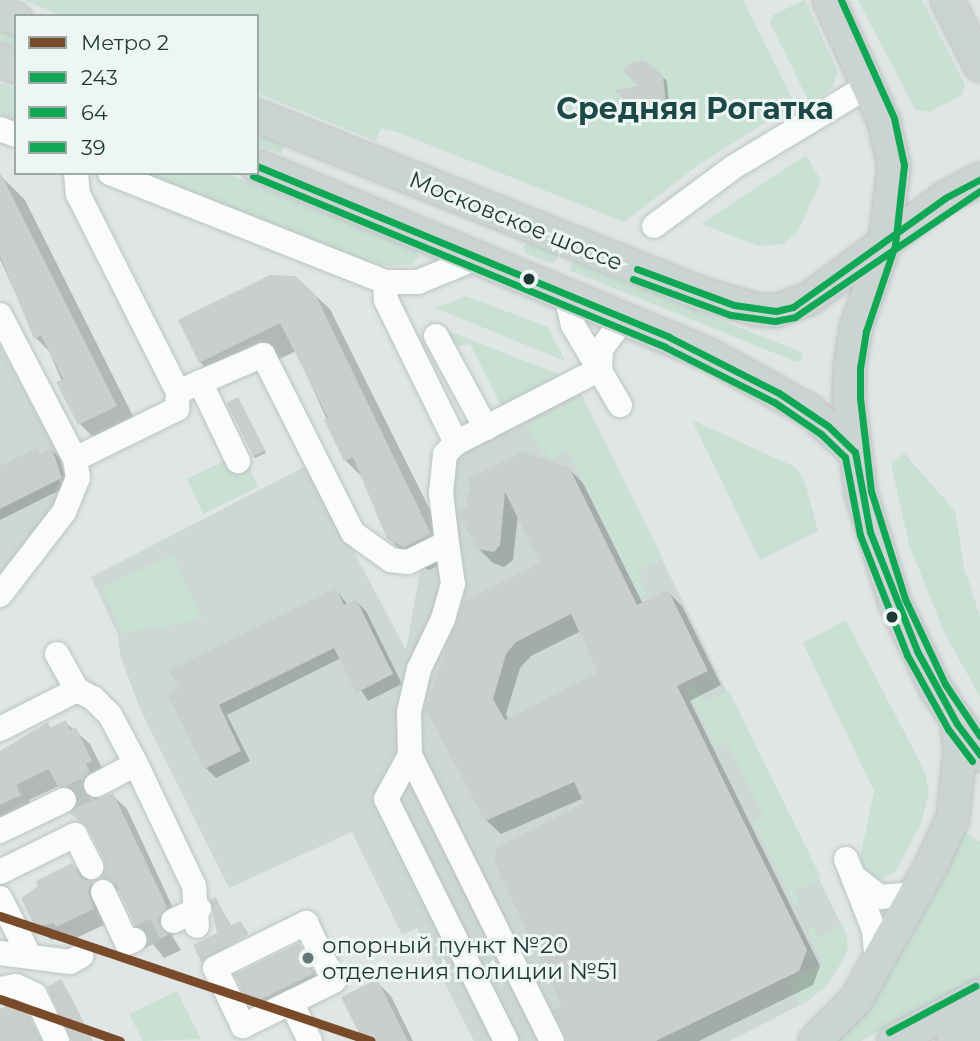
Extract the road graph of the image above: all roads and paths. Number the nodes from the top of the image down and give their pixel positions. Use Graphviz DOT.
graph roads {
  1 [pos="829,0"];
  2 [pos="947,0"];
  3 [pos="976,46"];
  4 [pos="868,86"];
  5 [pos="259,117"];
  6 [pos="323,143"];
  7 [pos="259,167"];
  8 [pos="76,175"];
  9 [pos="115,175"];
  10 [pos="980,179"];
  11 [pos="307,186"];
  12 [pos="654,226"];
  13 [pos="885,243"];
  14 [pos="479,257"];
  15 [pos="385,282"];
  16 [pos="566,295"];
  17 [pos="0,315"];
  18 [pos="624,318"];
  19 [pos="436,336"];
  20 [pos="600,369"];
  21 [pos="189,387"];
  22 [pos="620,405"];
  23 [pos="486,428"];
  24 [pos="456,443"];
  25 [pos="855,452"];
  26 [pos="75,459"];
  27 [pos="237,461"];
  28 [pos="447,542"];
  29 [pos="0,594"];
  30 [pos="57,654"];
  31 [pos="77,690"];
  32 [pos="957,724"];
  33 [pos="0,729"];
  34 [pos="410,755"];
  35 [pos="980,755"];
  36 [pos="136,764"];
  37 [pos="96,785"];
  38 [pos="64,800"];
  39 [pos="0,831"];
  40 [pos="91,867"];
  41 [pos="0,872"];
  42 [pos="103,892"];
  43 [pos="916,894"];
  44 [pos="0,898"];
  45 [pos="190,919"];
  46 [pos="134,940"];
  47 [pos="13,955"];
  48 [pos="81,956"];
  49 [pos="877,963"];
  50 [pos="3,987"];
  51 [pos="980,995"];
  52 [pos="291,1002"];
  53 [pos="980,1027"];
  54 [pos="57,1041"];
  55 [pos="310,1041"];
  56 [pos="506,1041"];
  57 [pos="552,1041"];
  58 [pos="815,1041"];
  59 [pos="894,1041"];
  60 [pos="953,1041"];
  1 -- 4 [label="main road"];
  2 -- 3 [label="main road"];
  4 -- 12 [label="street"];
  4 -- 13 [label="main road"];
  5 -- 6 [label="main road, Московское шоссе"];
  6 -- 11 [label="main road"];
  6 -- 13 [label="main road, Московское шоссе"];
  7 -- 11 [label="main road, Московское шоссе"];
  8 -- 21 [label="street"];
  9 -- 15 [label="street"];
  10 -- 13 [label="main road, Московское шоссе"];
  11 -- 14 [label="main road, Московское шоссе"];
  13 -- 25 [label="main road"];
  14 -- 15 [label="street"];
  14 -- 16 [label="main road, Московское шоссе"];
  15 -- 24 [label="street"];
  16 -- 18 [label="main road, Московское шоссе"];
  16 -- 20 [label="street"];
  17 -- 26 [label="street"];
  18 -- 20 [label="street"];
  18 -- 25 [label="main road, Московское шоссе"];
  19 -- 23 [label="street"];
  20 -- 22 [label="street"];
  20 -- 23 [label="street"];
  21 -- 26 [label="street"];
  21 -- 27 [label="street"];
  21 -- 28 [label="street"];
  23 -- 24 [label="street"];
  24 -- 28 [label="street"];
  25 -- 32 [label="main road"];
  26 -- 29 [label="street"];
  28 -- 34 [label="street"];
  30 -- 31 [label="street"];
  31 -- 33 [label="street"];
  31 -- 36 [label="street"];
  32 -- 35 [label="main road"];
  32 -- 43 [label="main road"];
  34 -- 56 [label="street"];
  34 -- 57 [label="street"];
  36 -- 37 [label="street"];
  36 -- 45 [label="street"];
  38 -- 39 [label="street"];
  40 -- 41 [label="street"];
  42 -- 46 [label="street"];
  43 -- 49 [label="main road"];
  43 -- 49 [label="street"];
  44 -- 47 [label="street"];
  47 -- 48 [label="street"];
  47 -- 50 [label="street"];
  49 -- 58 [label="main road"];
  50 -- 54 [label="street"];
  51 -- 59 [label="main road"];
  52 -- 52 [label="street"];
  52 -- 55 [label="street"];
  53 -- 60 [label="main road"];
}
